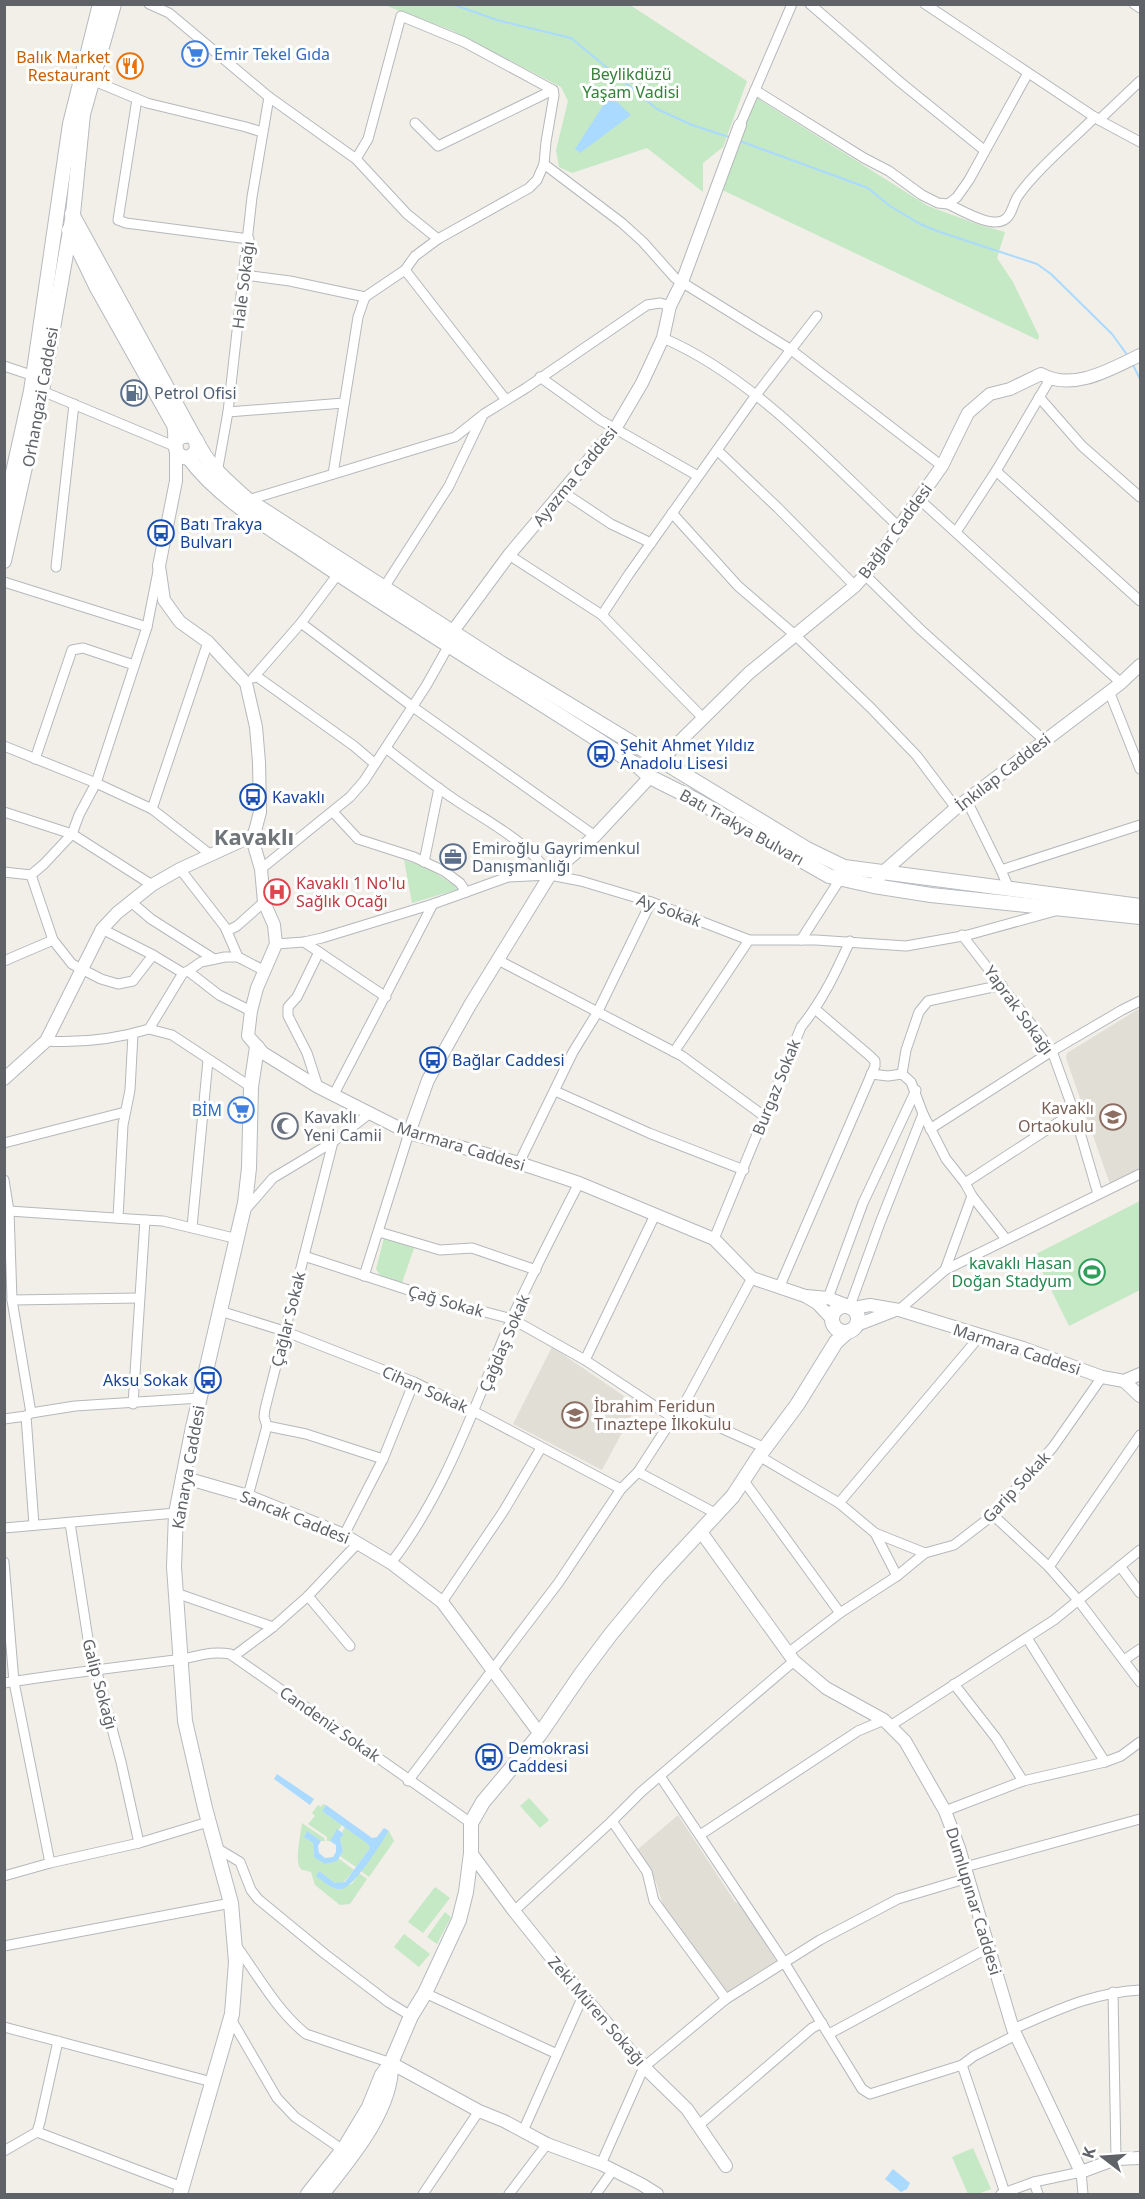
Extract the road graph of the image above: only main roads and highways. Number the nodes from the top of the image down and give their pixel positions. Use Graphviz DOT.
graph roads {
  1 [pos="100,4"];
  2 [pos="114,4"];
  3 [pos="58,213"];
  4 [pos="73,214"];
  5 [pos="70,231"];
  6 [pos="62,272"];
  7 [pos="89,272"];
  8 [pos="195,439"];
  9 [pos="180,452"];
  10 [pos="4,513"];
  11 [pos="4,561"];
  12 [pos="451,638"];
  13 [pos="661,760"];
  14 [pos="650,777"];
  15 [pos="844,873"];
  16 [pos="1140,906"];
  17 [pos="1140,917"];
  18 [pos="257,1047"];
  19 [pos="843,1326"];
  20 [pos="391,2063"];
  21 [pos="181,2191"];
  22 [pos="308,2194"];
  23 [pos="322,2194"];
  1 -- 3 [label="main road"];
  2 -- 4 [label="main road"];
  3 -- 4 [label="main road"];
  3 -- 5 [label="main road, Batı Trakya Bulvarı"];
  3 -- 10 [label="main road, Orhangazi Caddesi"];
  4 -- 5 [label="main road"];
  4 -- 8 [label="main road, Batı Trakya Bulvarı"];
  5 -- 6 [label="main road, Orhangazi Caddesi"];
  5 -- 7 [label="main road, Batı Trakya Bulvarı"];
  6 -- 7 [label="main road"];
  6 -- 11 [label="main road, Orhangazi Caddesi"];
  7 -- 9 [label="main road, Batı Trakya Bulvarı"];
  8 -- 9 [label="main road"];
  8 -- 9 [label="main road"];
  8 -- 12 [label="main road, Batı Trakya Bulvarı"];
  9 -- 12 [label="main road, Batı Trakya Bulvarı"];
  12 -- 13 [label="main road, Batı Trakya Bulvarı"];
  12 -- 14 [label="main road, Batı Trakya Bulvarı"];
  13 -- 14 [label="main road"];
  13 -- 15 [label="main road, Batı Trakya Bulvarı"];
  14 -- 15 [label="main road, Batı Trakya Bulvarı"];
  15 -- 16 [label="main road, Batı Trakya Bulvarı"];
  15 -- 17 [label="main road, Batı Trakya Bulvarı"];
  18 -- 21 [label="main road, Kanarya Caddesi"];
  19 -- 19 [label="main road"];
  19 -- 20 [label="main road"];
  20 -- 22 [label="main road"];
  20 -- 23 [label="main road"];
}
